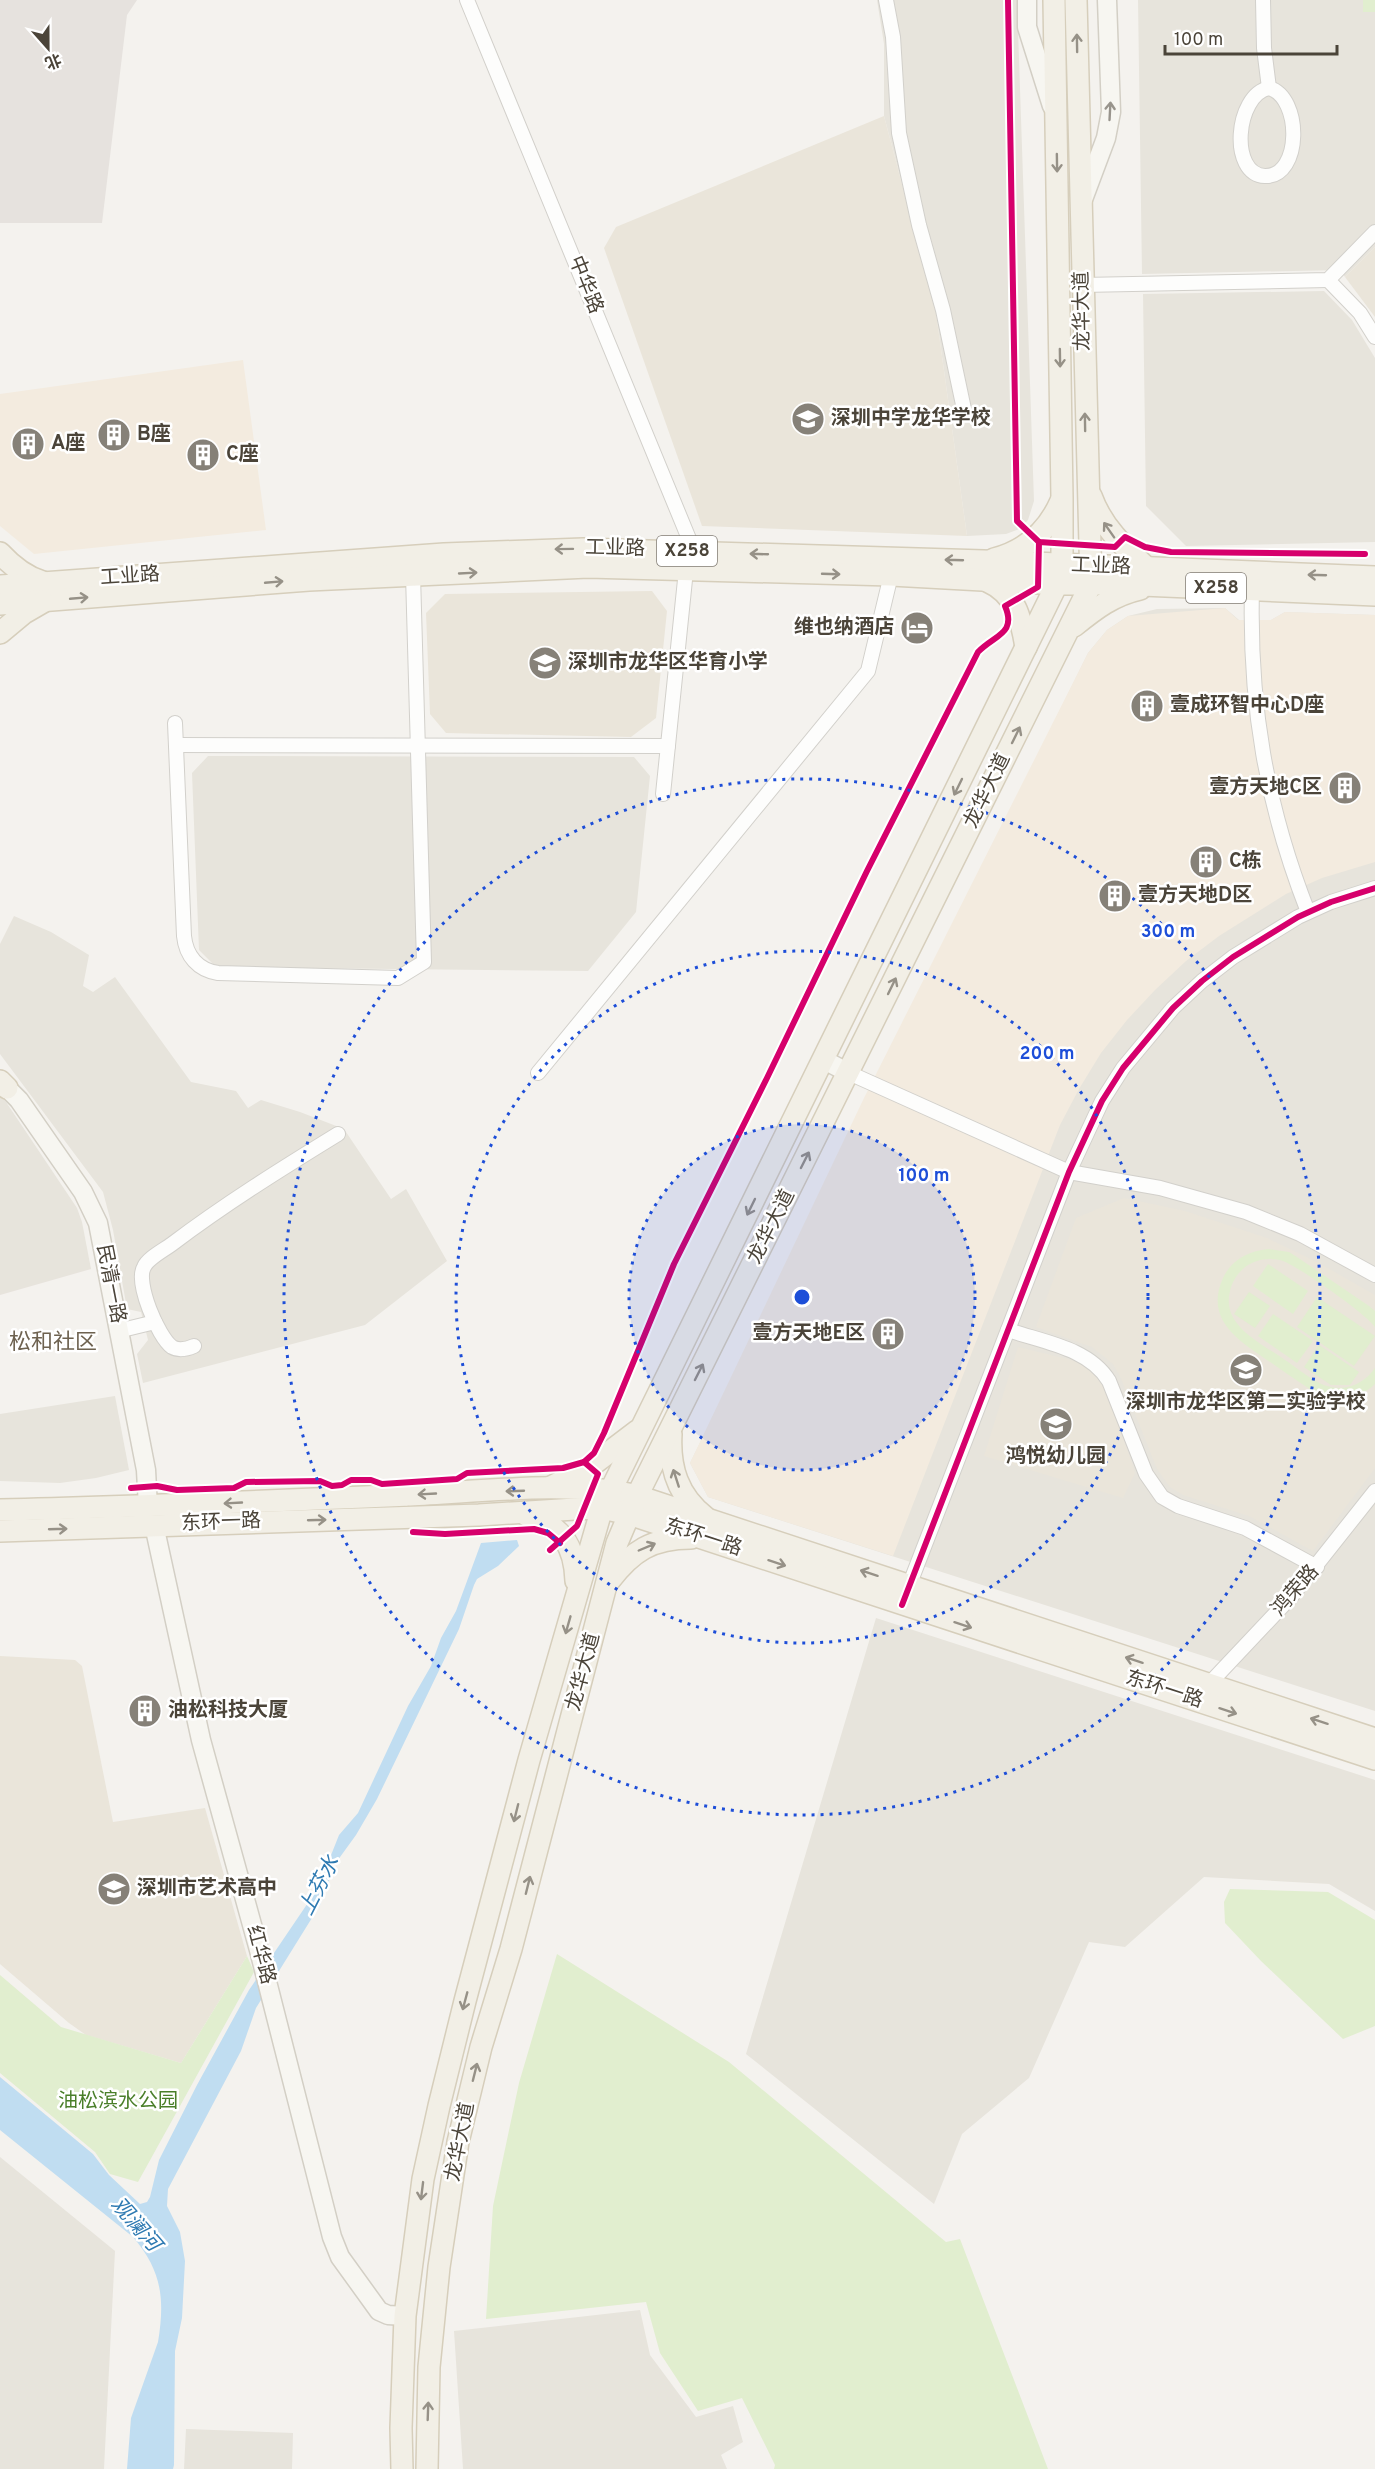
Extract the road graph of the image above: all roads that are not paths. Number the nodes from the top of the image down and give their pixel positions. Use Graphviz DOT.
graph roads {
  1 [pos="467,0"];
  2 [pos="886,0"];
  3 [pos="1027,0"];
  4 [pos="1054,0"];
  5 [pos="1076,0"];
  6 [pos="1107,0"];
  7 [pos="1263,0"];
  8 [pos="1269,88"];
  9 [pos="1056,119"];
  10 [pos="1080,206"];
  11 [pos="1375,232"];
  12 [pos="1328,280"];
  13 [pos="1082,285"];
  14 [pos="1375,337"];
  15 [pos="965,414"];
  16 [pos="1086,481"];
  17 [pos="1062,498"];
  18 [pos="0,553"];
  19 [pos="690,560"];
  20 [pos="1148,569"];
  21 [pos="984,571"];
  22 [pos="412,575"];
  23 [pos="891,575"];
  24 [pos="1060,575"];
  25 [pos="1090,575"];
  26 [pos="1375,577"];
  27 [pos="0,586"];
  28 [pos="1170,586"];
  29 [pos="1252,589"];
  30 [pos="47,591"];
  31 [pos="1375,595"];
  32 [pos="0,604"];
  33 [pos="0,633"];
  34 [pos="1067,633"];
  35 [pos="1026,647"];
  36 [pos="176,723"];
  37 [pos="176,745"];
  38 [pos="418,746"];
  39 [pos="668,746"];
  40 [pos="663,794"];
  41 [pos="1375,888"];
  42 [pos="1308,912"];
  43 [pos="824,1060"];
  44 [pos="538,1073"];
  45 [pos="849,1073"];
  46 [pos="2,1084"];
  47 [pos="338,1134"];
  48 [pos="1069,1173"];
  49 [pos="1375,1275"];
  50 [pos="155,1322"];
  51 [pos="1008,1330"];
  52 [pos="118,1331"];
  53 [pos="194,1346"];
  54 [pos="673,1424"];
  55 [pos="642,1427"];
  56 [pos="544,1489"];
  57 [pos="1375,1491"];
  58 [pos="606,1499"];
  59 [pos="633,1505"];
  60 [pos="0,1510"];
  61 [pos="538,1515"];
  62 [pos="151,1516"];
  63 [pos="705,1529"];
  64 [pos="0,1531"];
  65 [pos="1317,1567"];
  66 [pos="607,1584"];
  67 [pos="576,1595"];
  68 [pos="906,1595"];
  69 [pos="1209,1684"];
  70 [pos="1375,1739"];
  71 [pos="1375,1759"];
  72 [pos="405,2316"];
  73 [pos="402,2469"];
  74 [pos="427,2469"];
  1 -- 19 [label="street, 中华路"];
  2 -- 15 [label="street"];
  3 -- 9 [label="street"];
  4 -- 9 [label="main road, 龙华大道"];
  10 -- 5 [label="main road, 龙华大道, one-way"];
  10 -- 6 [label="street, one-way"];
  7 -- 8 [label="street"];
  8 -- 8 [label="street"];
  9 -- 17 [label="main road, 龙华大道, one-way"];
  10 -- 13 [label="main road, 龙华大道"];
  11 -- 12 [label="street"];
  12 -- 13 [label="street"];
  12 -- 14 [label="street"];
  16 -- 13 [label="main road, 龙华大道, one-way"];
  20 -- 16 [label="main road, one-way"];
  16 -- 25 [label="main road, 龙华大道"];
  17 -- 21 [label="main road"];
  17 -- 24 [label="main road, 龙华大道"];
  18 -- 30 [label="main road"];
  21 -- 19 [label="main road, 工业路 / X258, one-way"];
  22 -- 19 [label="main road, 工业路 / X258, one-way"];
  19 -- 23 [label="main road, 工业路 / X258, one-way"];
  19 -- 30 [label="main road, 工业路 / X258, one-way"];
  19 -- 39 [label="street"];
  20 -- 25 [label="main road, 工业路 / X258"];
  26 -- 20 [label="main road, 工业路 / X258, one-way"];
  21 -- 23 [label="main road, 工业路 / X258"];
  21 -- 24 [label="main road, 工业路 / X258"];
  21 -- 35 [label="main road"];
  30 -- 22 [label="main road, 工业路 / X258, one-way"];
  22 -- 38 [label="street"];
  23 -- 44 [label="street"];
  24 -- 25 [label="main road, 工业路 / X258"];
  24 -- 35 [label="main road, 龙华大道"];
  25 -- 28 [label="main road, 工业路 / X258"];
  25 -- 34 [label="main road, 龙华大道"];
  27 -- 30 [label="main road, 工业路 / X258"];
  28 -- 29 [label="main road, 工业路 / X258"];
  28 -- 34 [label="main road"];
  29 -- 31 [label="main road, 工业路 / X258"];
  29 -- 42 [label="street"];
  30 -- 32 [label="main road, 工业路 / X258"];
  30 -- 33 [label="main road"];
  45 -- 34 [label="main road, 龙华大道, one-way"];
  35 -- 43 [label="main road, 龙华大道, one-way"];
  36 -- 37 [label="street"];
  37 -- 38 [label="street"];
  37 -- 38 [label="street"];
  38 -- 39 [label="street"];
  39 -- 40 [label="street"];
  41 -- 42 [label="street"];
  42 -- 48 [label="street"];
  43 -- 45 [label="street"];
  43 -- 55 [label="main road, 龙华大道, one-way"];
  45 -- 48 [label="street"];
  54 -- 45 [label="main road, 龙华大道, one-way"];
  46 -- 52 [label="street, 民清一路"];
  47 -- 50 [label="street"];
  48 -- 49 [label="street"];
  48 -- 51 [label="street"];
  50 -- 52 [label="street"];
  50 -- 53 [label="street"];
  51 -- 65 [label="street"];
  51 -- 68 [label="street"];
  52 -- 62 [label="street, 民清一路"];
  54 -- 59 [label="main road, 龙华大道"];
  63 -- 54 [label="main road, one-way"];
  55 -- 56 [label="main road"];
  55 -- 58 [label="main road, 龙华大道"];
  56 -- 58 [label="main road, 东环一路"];
  56 -- 62 [label="main road, 东环一路, one-way"];
  57 -- 65 [label="street, 鸿荣路"];
  58 -- 59 [label="main road, 东环一路"];
  58 -- 61 [label="main road, 东环一路"];
  58 -- 67 [label="main road, 龙华大道"];
  59 -- 63 [label="main road, 东环一路"];
  59 -- 66 [label="main road, 龙华大道"];
  60 -- 62 [label="main road, 东环一路"];
  62 -- 61 [label="main road, 东环一路, one-way"];
  61 -- 67 [label="main road"];
  64 -- 62 [label="main road, 东环一路, one-way"];
  62 -- 72 [label="street, 红华路"];
  66 -- 63 [label="main road, one-way"];
  63 -- 68 [label="main road, 东环一路"];
  65 -- 69 [label="street, 鸿荣路"];
  74 -- 66 [label="main road, 龙华大道, one-way"];
  67 -- 72 [label="main road, 龙华大道, one-way"];
  69 -- 68 [label="main road, 东环一路, one-way"];
  68 -- 71 [label="main road, 东环一路, one-way"];
  70 -- 69 [label="main road, 东环一路, one-way"];
  72 -- 73 [label="main road, 龙华大道"];
}
